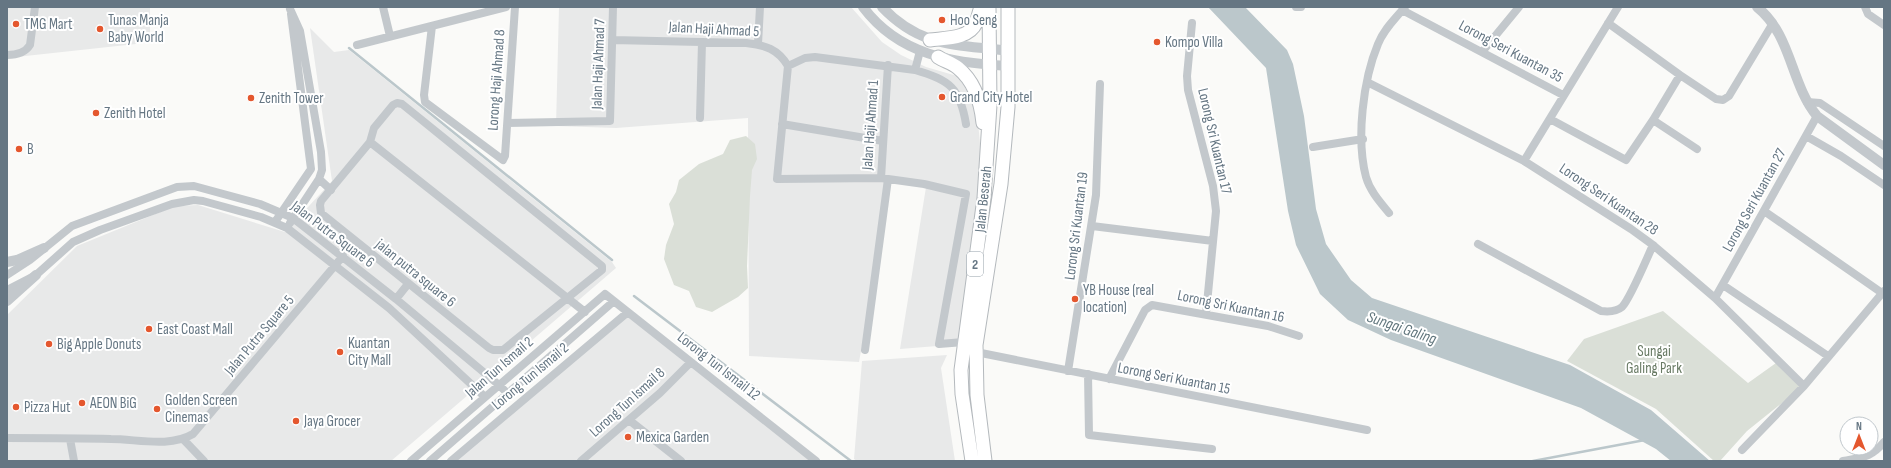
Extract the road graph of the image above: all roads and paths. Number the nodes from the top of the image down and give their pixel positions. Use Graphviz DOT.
graph roads {
  1 [pos="35,7"];
  2 [pos="383,7"];
  3 [pos="506,7"];
  4 [pos="515,7"];
  5 [pos="613,7"];
  6 [pos="760,7"];
  7 [pos="863,7"];
  8 [pos="882,7"];
  9 [pos="981,7"];
  10 [pos="988,7"];
  11 [pos="1008,7"];
  12 [pos="1296,7"];
  13 [pos="1301,7"];
  14 [pos="1519,7"];
  15 [pos="1618,7"];
  16 [pos="1757,7"];
  17 [pos="1864,7"];
  18 [pos="290,8"];
  19 [pos="1404,8"];
  20 [pos="1192,23"];
  21 [pos="1608,23"];
  22 [pos="1773,23"];
  23 [pos="1884,25"];
  24 [pos="432,26"];
  25 [pos="390,36"];
  26 [pos="612,40"];
  27 [pos="930,40"];
  28 [pos="702,42"];
  29 [pos="758,44"];
  30 [pos="357,45"];
  31 [pos="989,48"];
  32 [pos="920,51"];
  33 [pos="1008,51"];
  34 [pos="1482,52"];
  35 [pos="7,56"];
  36 [pos="938,57"];
  37 [pos="888,65"];
  38 [pos="990,65"];
  39 [pos="788,66"];
  40 [pos="1008,66"];
  41 [pos="915,70"];
  42 [pos="1680,75"];
  43 [pos="1366,82"];
  44 [pos="1100,84"];
  45 [pos="1563,95"];
  46 [pos="1807,102"];
  47 [pos="1817,116"];
  48 [pos="700,118"];
  49 [pos="1550,119"];
  50 [pos="1653,120"];
  51 [pos="508,123"];
  52 [pos="782,124"];
  53 [pos="966,124"];
  54 [pos="1806,136"];
  55 [pos="1362,140"];
  56 [pos="883,141"];
  57 [pos="370,142"];
  58 [pos="1884,146"];
  59 [pos="1313,147"];
  60 [pos="1697,149"];
  61 [pos="1524,161"];
  62 [pos="987,163"];
  63 [pos="1884,165"];
  64 [pos="884,178"];
  65 [pos="319,179"];
  66 [pos="194,186"];
  67 [pos="1884,186"];
  68 [pos="177,187"];
  69 [pos="331,190"];
  70 [pos="194,200"];
  71 [pos="179,202"];
  72 [pos="1764,211"];
  73 [pos="281,212"];
  74 [pos="1389,213"];
  75 [pos="293,218"];
  76 [pos="275,222"];
  77 [pos="1092,226"];
  78 [pos="287,228"];
  79 [pos="1213,241"];
  80 [pos="1478,244"];
  81 [pos="1653,245"];
  82 [pos="44,248"];
  83 [pos="343,256"];
  84 [pos="7,262"];
  85 [pos="335,266"];
  86 [pos="7,275"];
  87 [pos="36,275"];
  88 [pos="408,284"];
  89 [pos="1723,284"];
  90 [pos="7,290"];
  91 [pos="1883,292"];
  92 [pos="605,294"];
  93 [pos="567,298"];
  94 [pos="1715,298"];
  95 [pos="396,299"];
  96 [pos="7,301"];
  97 [pos="614,301"];
  98 [pos="585,312"];
  99 [pos="628,312"];
  100 [pos="1206,314"];
  101 [pos="1299,336"];
  102 [pos="964,342"];
  103 [pos="865,350"];
  104 [pos="976,352"];
  105 [pos="1828,356"];
  106 [pos="691,362"];
  107 [pos="1068,371"];
  108 [pos="1088,374"];
  109 [pos="1109,379"];
  110 [pos="499,385"];
  111 [pos="1804,386"];
  112 [pos="508,394"];
  113 [pos="485,397"];
  114 [pos="629,420"];
  115 [pos="1367,430"];
  116 [pos="7,438"];
  117 [pos="70,438"];
  118 [pos="182,439"];
  119 [pos="1884,442"];
  120 [pos="1212,449"];
  121 [pos="1742,450"];
  122 [pos="74,461"];
  123 [pos="204,461"];
  124 [pos="411,461"];
  125 [pos="430,461"];
  126 [pos="451,461"];
  127 [pos="581,461"];
  128 [pos="681,461"];
  129 [pos="816,461"];
  130 [pos="972,461"];
  131 [pos="985,461"];
  132 [pos="1843,461"];
  1 -- 35 [label="street"];
  2 -- 25 [label="street"];
  3 -- 24 [label="street"];
  4 -- 51 [label="street, Lorong Haji Ahmad 8"];
  5 -- 26 [label="street, Jalan Haji Ahmad 7"];
  6 -- 29 [label="street"];
  7 -- 32 [label="street"];
  8 -- 27 [label="street"];
  9 -- 27 [label="highway"];
  10 -- 31 [label="highway, Jalan Beserah / 2"];
  11 -- 33 [label="highway, Jalan Beserah"];
  12 -- 13 [label="street"];
  14 -- 34 [label="street"];
  15 -- 21 [label="street"];
  16 -- 22 [label="street"];
  17 -- 23 [label="street"];
  18 -- 65 [label="street"];
  18 -- 73 [label="street"];
  19 -- 34 [label="street, Lorong Seri Kuantan 35"];
  19 -- 43 [label="street"];
  20 -- 79 [label="street, Lorong Sri Kuantan 17"];
  21 -- 42 [label="street"];
  21 -- 45 [label="street"];
  22 -- 42 [label="street"];
  22 -- 46 [label="street"];
  24 -- 25 [label="street"];
  24 -- 51 [label="street, Lorong Haji Ahmad 8"];
  25 -- 30 [label="street"];
  26 -- 28 [label="street, Jalan Haji Ahmad 5"];
  26 -- 51 [label="street, Jalan Haji Ahmad 7"];
  27 -- 31 [label="street"];
  28 -- 29 [label="street, Jalan Haji Ahmad 5"];
  28 -- 48 [label="street"];
  29 -- 39 [label="street, Jalan Haji Ahmad 5"];
  31 -- 33 [label="street"];
  31 -- 38 [label="highway, Jalan Beserah / 2"];
  32 -- 36 [label="street"];
  32 -- 41 [label="street"];
  33 -- 40 [label="highway, Jalan Beserah"];
  34 -- 45 [label="street, Lorong Seri Kuantan 35"];
  36 -- 38 [label="street"];
  36 -- 62 [label="highway"];
  37 -- 39 [label="street"];
  37 -- 41 [label="street"];
  37 -- 56 [label="street, Jalan Haji Ahmad 1"];
  38 -- 40 [label="street"];
  38 -- 62 [label="highway, Jalan Beserah / 2"];
  39 -- 52 [label="street"];
  40 -- 104 [label="highway, Jalan Beserah / 2"];
  41 -- 53 [label="street"];
  42 -- 50 [label="street"];
  43 -- 55 [label="street"];
  43 -- 61 [label="street, Lorong Seri Kuantan 28"];
  44 -- 77 [label="street, Lorong Sri Kuantan 19"];
  45 -- 49 [label="street"];
  46 -- 47 [label="street"];
  46 -- 58 [label="street"];
  47 -- 54 [label="street, Lorong Seri Kuantan 27"];
  47 -- 63 [label="street"];
  49 -- 50 [label="street"];
  49 -- 61 [label="street"];
  50 -- 60 [label="street"];
  52 -- 56 [label="street"];
  52 -- 64 [label="street, Jalan Haji Ahmad 1"];
  54 -- 67 [label="street"];
  54 -- 72 [label="street, Lorong Seri Kuantan 27"];
  55 -- 59 [label="street"];
  55 -- 74 [label="street"];
  56 -- 64 [label="street, Jalan Haji Ahmad 1"];
  57 -- 69 [label="street, jalan putra square 6"];
  57 -- 93 [label="street"];
  57 -- 93 [label="street, jalan putra square 6"];
  61 -- 81 [label="street, Lorong Seri Kuantan 28"];
  62 -- 102 [label="highway, Jalan Beserah / 2"];
  64 -- 102 [label="street"];
  64 -- 103 [label="street"];
  65 -- 69 [label="street"];
  65 -- 75 [label="street"];
  66 -- 68 [label="street, Jalan Putra Square 6"];
  66 -- 70 [label="street"];
  66 -- 73 [label="street, Jalan Putra Square 6"];
  68 -- 71 [label="street"];
  68 -- 82 [label="street, Jalan Putra Square 6"];
  69 -- 88 [label="street, jalan putra square 6"];
  70 -- 71 [label="street, Jalan Putra Square 6"];
  70 -- 76 [label="street, Jalan Putra Square 6"];
  71 -- 87 [label="street, Jalan Putra Square 6"];
  72 -- 89 [label="street, Lorong Seri Kuantan 27"];
  72 -- 91 [label="street"];
  73 -- 75 [label="street, Jalan Putra Square 6"];
  73 -- 76 [label="street"];
  75 -- 78 [label="street"];
  75 -- 83 [label="street, Jalan Putra Square 6"];
  76 -- 78 [label="street, Jalan Putra Square 6"];
  77 -- 79 [label="street"];
  77 -- 107 [label="street, Lorong Sri Kuantan 19"];
  78 -- 85 [label="street, Jalan Putra Square 6"];
  79 -- 100 [label="street, Lorong Sri Kuantan 17"];
  80 -- 81 [label="street"];
  81 -- 94 [label="street, Lorong Seri Kuantan 28"];
  82 -- 84 [label="street"];
  82 -- 86 [label="street, Jalan Putra Square 6"];
  83 -- 85 [label="street, Jalan Putra Square 5"];
  83 -- 95 [label="street, Jalan Putra Square 6"];
  85 -- 113 [label="street, Jalan Putra Square 6"];
  85 -- 118 [label="street, Jalan Putra Square 5"];
  87 -- 90 [label="street, Jalan Putra Square 6"];
  87 -- 96 [label="street"];
  88 -- 93 [label="street, jalan putra square 6"];
  88 -- 95 [label="street"];
  89 -- 94 [label="street, Lorong Seri Kuantan 27"];
  89 -- 105 [label="street"];
  91 -- 105 [label="street"];
  92 -- 97 [label="street, Lorong Tun Ismail 12"];
  92 -- 98 [label="street, Jalan Tun Ismail 2"];
  93 -- 98 [label="street"];
  94 -- 111 [label="street, Lorong Seri Kuantan 28"];
  95 -- 110 [label="street, Jalan Putra Square 6"];
  97 -- 99 [label="street, Lorong Tun Ismail 12"];
  97 -- 112 [label="street, Jalan Tun Ismail 2"];
  98 -- 110 [label="street, Jalan Tun Ismail 2"];
  99 -- 106 [label="street, Lorong Tun Ismail 12"];
  99 -- 126 [label="street, Lorong Tun Ismail 2"];
  100 -- 101 [label="street, Lorong Sri Kuantan 16"];
  100 -- 109 [label="street, Lorong Sri Kuantan 16"];
  102 -- 130 [label="highway, Jalan Beserah / 2"];
  104 -- 107 [label="street, Lorong Seri Kuantan 15"];
  104 -- 131 [label="highway, Jalan Beserah / 2"];
  105 -- 111 [label="street"];
  106 -- 114 [label="street, Lorong Tun Ismail 8"];
  106 -- 129 [label="street, Lorong Tun Ismail 12"];
  107 -- 108 [label="street, Lorong Seri Kuantan 15"];
  108 -- 109 [label="street, Lorong Seri Kuantan 15"];
  108 -- 120 [label="street"];
  109 -- 115 [label="street, Lorong Seri Kuantan 15"];
  110 -- 112 [label="street, Jalan Putra Square 6"];
  110 -- 113 [label="street, Jalan Tun Ismail 2"];
  111 -- 121 [label="street"];
  112 -- 125 [label="street, Jalan Tun Ismail 2"];
  113 -- 124 [label="street, Jalan Tun Ismail 2"];
  114 -- 127 [label="street, Lorong Tun Ismail 8"];
  114 -- 128 [label="street"];
  116 -- 117 [label="street, Jalan Putra Square 5"];
  117 -- 118 [label="street, Jalan Putra Square 5"];
  117 -- 122 [label="street"];
  118 -- 123 [label="street"];
  119 -- 132 [label="street"];
}
